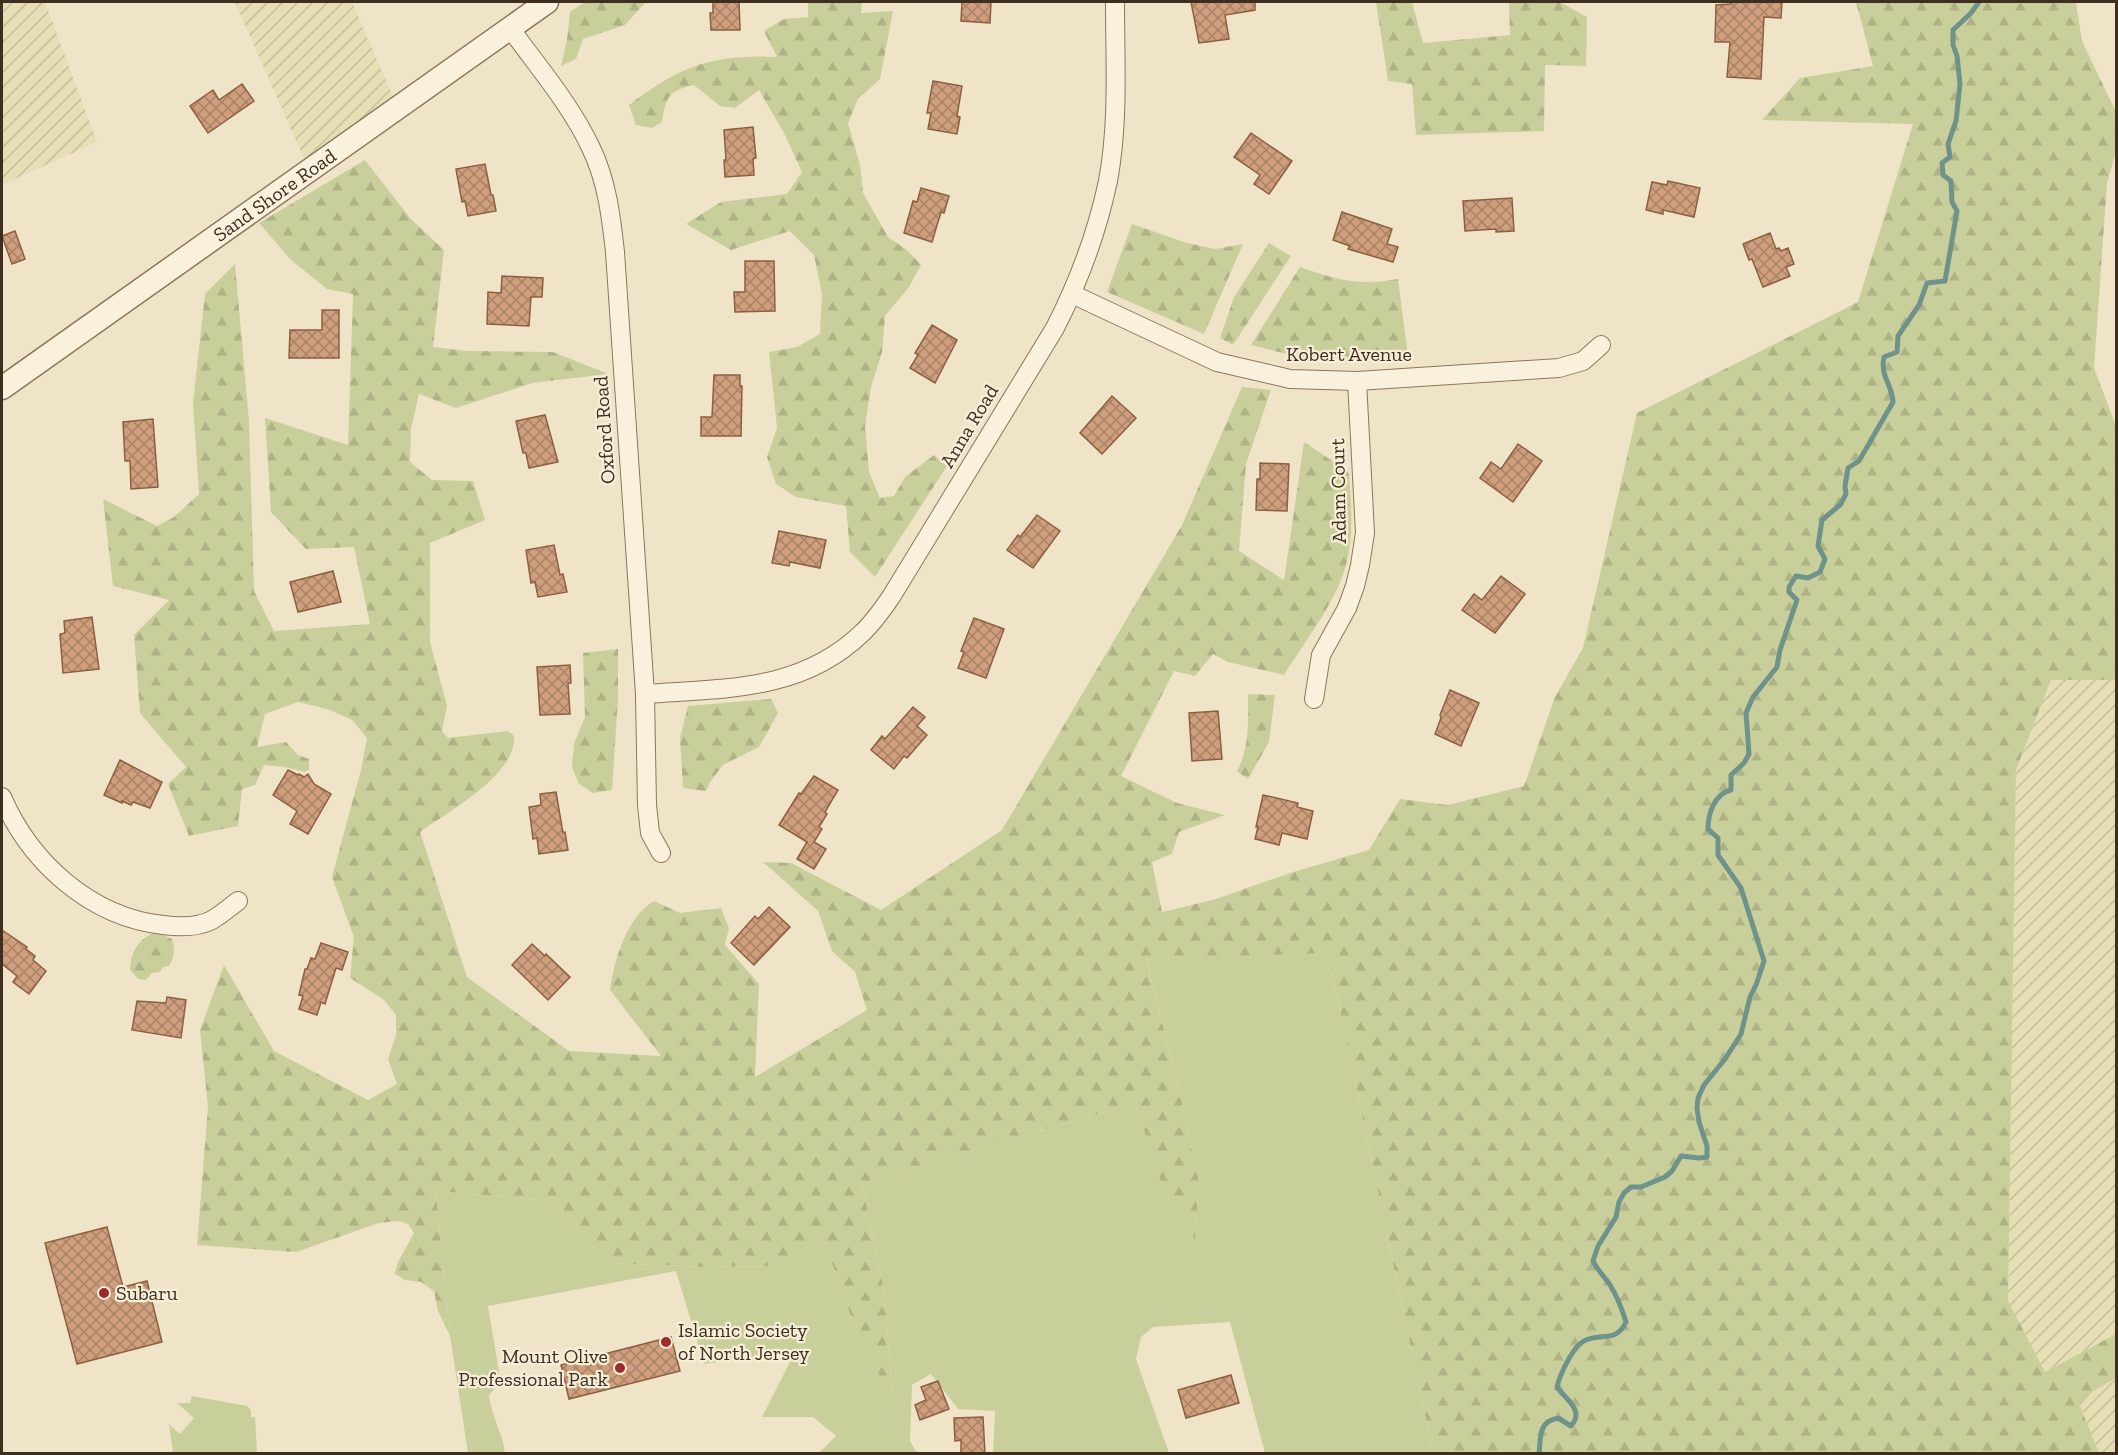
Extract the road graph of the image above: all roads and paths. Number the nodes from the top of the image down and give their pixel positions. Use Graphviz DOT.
graph roads {
  1 [pos="548,2"];
  2 [pos="1114,2"];
  3 [pos="510,28"];
  4 [pos="1072,294"];
  5 [pos="1601,345"];
  6 [pos="1357,381"];
  7 [pos="2,388"];
  8 [pos="645,694"];
  9 [pos="1314,699"];
  10 [pos="2,797"];
  11 [pos="661,853"];
  12 [pos="238,901"];
  1 -- 3 [label="street, Sand Shore Road"];
  2 -- 4 [label="street, Anna Road"];
  3 -- 7 [label="street, Sand Shore Road"];
  3 -- 8 [label="street, Oxford Road"];
  4 -- 6 [label="street, Kobert Avenue"];
  4 -- 8 [label="street, Anna Road"];
  5 -- 6 [label="street, Kobert Avenue"];
  6 -- 9 [label="street, Adam Court"];
  8 -- 11 [label="street, Oxford Road"];
  10 -- 12 [label="street"];
}
